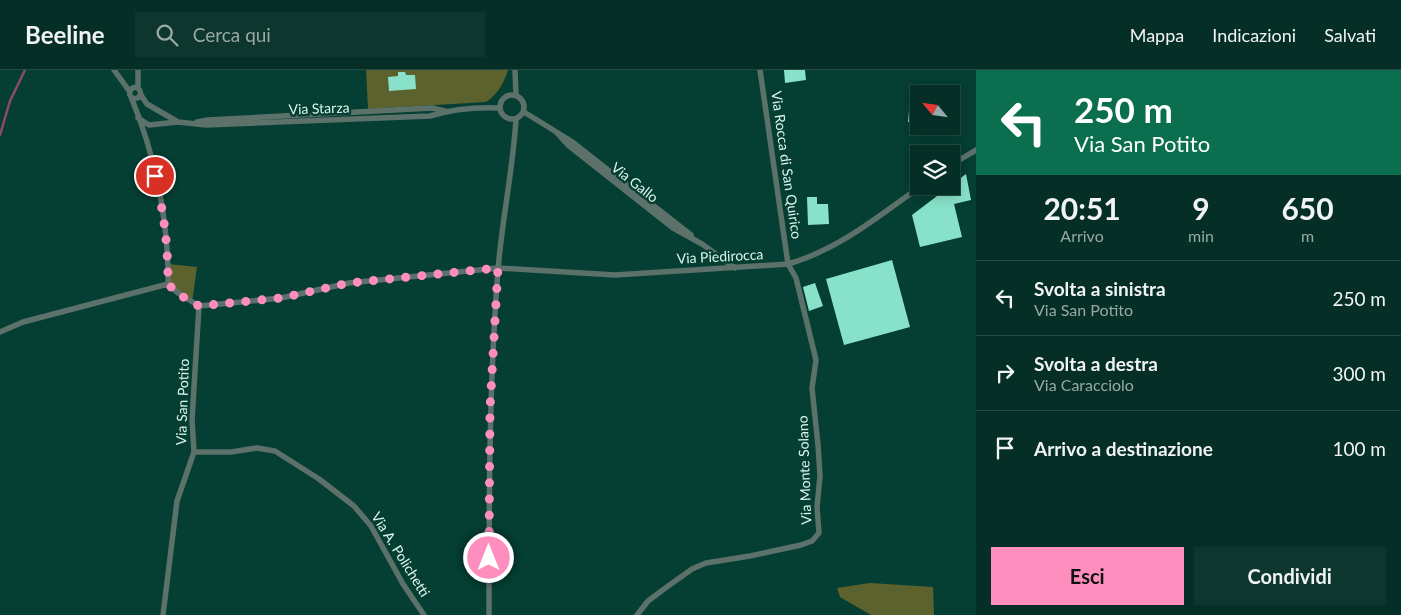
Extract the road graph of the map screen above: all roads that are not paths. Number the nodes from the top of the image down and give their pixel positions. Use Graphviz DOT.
graph roads {
  1 [pos="114,70"];
  2 [pos="138,70"];
  3 [pos="515,70"];
  4 [pos="760,70"];
  5 [pos="138,88"];
  6 [pos="130,94"];
  7 [pos="140,95"];
  8 [pos="516,95"];
  9 [pos="500,108"];
  10 [pos="524,112"];
  11 [pos="138,118"];
  12 [pos="516,119"];
  13 [pos="178,122"];
  14 [pos="976,150"];
  15 [pos="960,160"];
  16 [pos="910,194"];
  17 [pos="788,264"];
  18 [pos="498,268"];
  19 [pos="735,268"];
  20 [pos="168,284"];
  21 [pos="199,306"];
  22 [pos="0,332"];
  23 [pos="194,452"];
  24 [pos="163,615"];
  25 [pos="424,615"];
  26 [pos="489,615"];
  27 [pos="637,615"];
  1 -- 6 [label="street"];
  2 -- 5 [label="street"];
  3 -- 8 [label="street"];
  4 -- 17 [label="street, Via Rocca di San Quirico"];
  5 -- 6 [label="street"];
  5 -- 7 [label="street"];
  6 -- 7 [label="street"];
  6 -- 11 [label="street"];
  7 -- 13 [label="street, Via Starza"];
  8 -- 9 [label="street"];
  8 -- 10 [label="street"];
  9 -- 12 [label="street"];
  9 -- 13 [label="street, Via Starza"];
  10 -- 12 [label="street"];
  10 -- 19 [label="street, Via Gallo"];
  11 -- 13 [label="street, Via Starza"];
  11 -- 20 [label="street"];
  12 -- 18 [label="street"];
  14 -- 15 [label="street"];
  16 -- 17 [label="street, Via Piedirocca"];
  17 -- 19 [label="street, Via Piedirocca"];
  17 -- 27 [label="street, Via Monte Solano"];
  18 -- 19 [label="street, Via Piedirocca"];
  18 -- 21 [label="street"];
  18 -- 26 [label="street"];
  20 -- 21 [label="street"];
  20 -- 22 [label="street"];
  21 -- 23 [label="street, Via San Potito"];
  23 -- 24 [label="street, Via San Potito"];
  23 -- 25 [label="street, Via A. Polichetti"];
}
